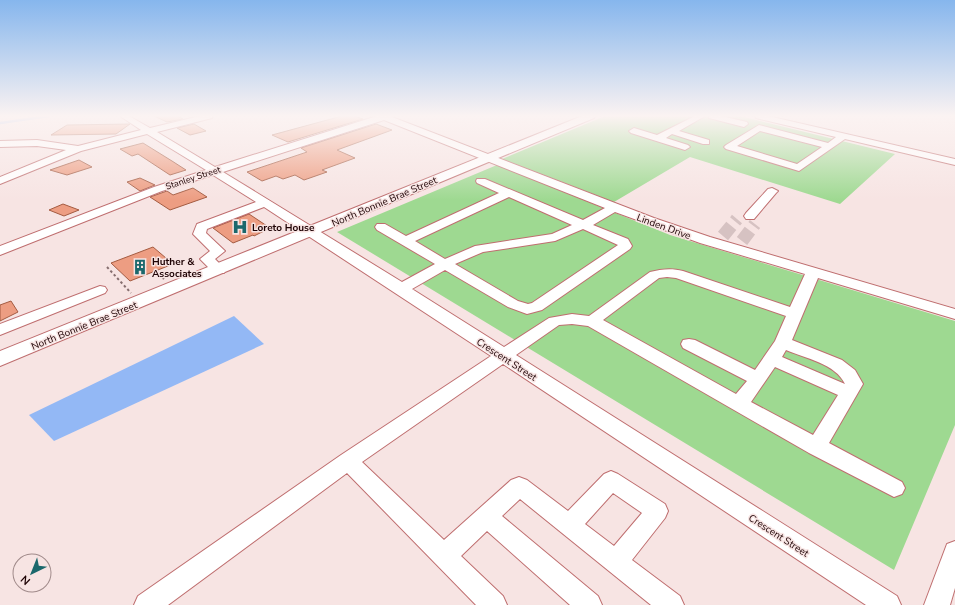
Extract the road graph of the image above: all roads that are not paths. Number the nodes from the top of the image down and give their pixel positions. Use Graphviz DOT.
graph roads {
  1 [pos="44,144"];
  2 [pos="100,144"];
  3 [pos="171,144"];
  4 [pos="297,144"];
  5 [pos="457,144"];
  6 [pos="521,144"];
  7 [pos="676,144"];
  8 [pos="734,144"];
  9 [pos="752,144"];
  10 [pos="788,144"];
  11 [pos="821,144"];
  12 [pos="831,144"];
  13 [pos="878,144"];
  14 [pos="828,146"];
  15 [pos="684,147"];
  16 [pos="78,150"];
  17 [pos="782,152"];
  18 [pos="820,153"];
  19 [pos="796,156"];
  20 [pos="490,157"];
  21 [pos="810,160"];
  22 [pos="955,162"];
  23 [pos="214,171"];
  24 [pos="0,181"];
  25 [pos="480,181"];
  26 [pos="772,191"];
  27 [pos="508,193"];
  28 [pos="265,202"];
  29 [pos="615,207"];
  30 [pos="737,220"];
  31 [pos="585,224"];
  32 [pos="381,227"];
  33 [pos="312,231"];
  34 [pos="405,241"];
  35 [pos="0,251"];
  36 [pos="444,265"];
  37 [pos="219,270"];
  38 [pos="813,272"];
  39 [pos="400,289"];
  40 [pos="100,290"];
  41 [pos="796,314"];
  42 [pos="955,314"];
  43 [pos="592,321"];
  44 [pos="0,330"];
  45 [pos="782,342"];
  46 [pos="690,344"];
  47 [pos="504,357"];
  48 [pos="0,359"];
  49 [pos="772,359"];
  50 [pos="758,379"];
  51 [pos="849,393"];
  52 [pos="739,404"];
  53 [pos="816,447"];
  54 [pos="348,461"];
  55 [pos="894,488"];
  56 [pos="486,516"];
  57 [pos="570,525"];
  58 [pos="955,552"];
  59 [pos="444,556"];
  60 [pos="617,561"];
  61 [pos="147,605"];
  62 [pos="494,605"];
  63 [pos="589,605"];
  64 [pos="671,605"];
  65 [pos="888,605"];
  66 [pos="937,605"];
  1 -- 16 [label="street"];
  2 -- 16 [label="street"];
  3 -- 23 [label="street, Crescent Street"];
  4 -- 23 [label="street, Stanley Street"];
  5 -- 20 [label="street, Linden Drive"];
  6 -- 20 [label="main road, North Bonnie Brae Street"];
  7 -- 15 [label="street"];
  8 -- 21 [label="street"];
  9 -- 17 [label="street"];
  10 -- 18 [label="street"];
  11 -- 14 [label="street"];
  12 -- 14 [label="street"];
  13 -- 22 [label="street"];
  14 -- 18 [label="street"];
  16 -- 24 [label="street"];
  18 -- 21 [label="street"];
  19 -- 21 [label="street"];
  20 -- 29 [label="street, Linden Drive"];
  20 -- 33 [label="main road, North Bonnie Brae Street"];
  23 -- 28 [label="street, Crescent Street"];
  23 -- 35 [label="street, Stanley Street"];
  25 -- 27 [label="street"];
  26 -- 30 [label="street"];
  27 -- 31 [label="street"];
  27 -- 34 [label="street"];
  28 -- 33 [label="street, Crescent Street"];
  28 -- 37 [label="street"];
  29 -- 31 [label="street"];
  29 -- 38 [label="street, Linden Drive"];
  31 -- 36 [label="street"];
  31 -- 36 [label="street"];
  32 -- 34 [label="street"];
  33 -- 37 [label="main road, North Bonnie Brae Street"];
  33 -- 39 [label="street, Crescent Street"];
  34 -- 36 [label="street"];
  36 -- 39 [label="street"];
  37 -- 48 [label="main road, North Bonnie Brae Street"];
  38 -- 41 [label="street"];
  38 -- 42 [label="street, Linden Drive"];
  39 -- 47 [label="street, Crescent Street"];
  40 -- 44 [label="street"];
  41 -- 43 [label="street"];
  41 -- 45 [label="street"];
  43 -- 47 [label="street"];
  43 -- 52 [label="street"];
  45 -- 49 [label="street"];
  45 -- 51 [label="street"];
  46 -- 50 [label="street"];
  47 -- 54 [label="street"];
  47 -- 65 [label="street, Crescent Street"];
  49 -- 50 [label="street"];
  49 -- 51 [label="street"];
  50 -- 52 [label="street"];
  51 -- 53 [label="street"];
  52 -- 53 [label="street"];
  53 -- 55 [label="street"];
  54 -- 59 [label="street"];
  54 -- 61 [label="street"];
  56 -- 57 [label="street"];
  56 -- 59 [label="street"];
  56 -- 63 [label="street"];
  57 -- 60 [label="street"];
  57 -- 60 [label="street"];
  58 -- 66 [label="street"];
  59 -- 62 [label="street"];
  60 -- 64 [label="street"];
}
